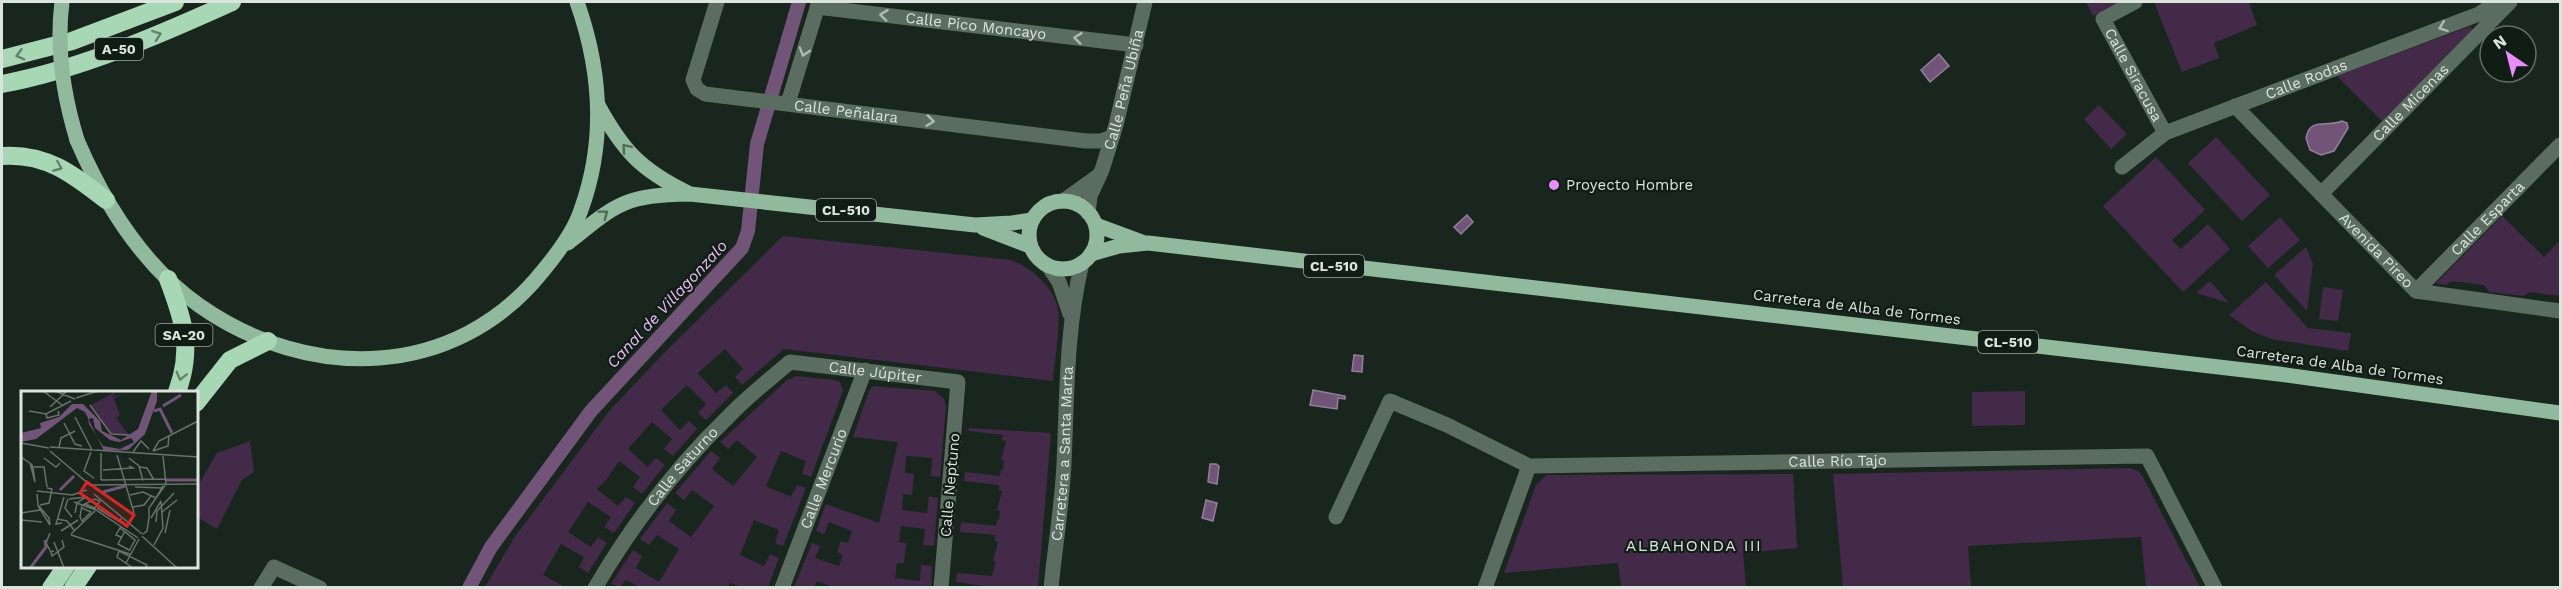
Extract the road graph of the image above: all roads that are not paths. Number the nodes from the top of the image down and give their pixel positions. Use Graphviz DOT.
graph roads {
  1 [pos="62,2"];
  2 [pos="175,2"];
  3 [pos="232,2"];
  4 [pos="577,2"];
  5 [pos="717,2"];
  6 [pos="1145,2"];
  7 [pos="2134,2"];
  8 [pos="2510,2"];
  9 [pos="818,4"];
  10 [pos="2495,7"];
  11 [pos="1136,45"];
  12 [pos="2,59"];
  13 [pos="2,84"];
  14 [pos="776,102"];
  15 [pos="598,105"];
  16 [pos="2235,106"];
  17 [pos="2166,133"];
  18 [pos="1112,137"];
  19 [pos="1086,141"];
  20 [pos="2560,144"];
  21 [pos="2,156"];
  22 [pos="2122,167"];
  23 [pos="1100,173"];
  24 [pos="690,194"];
  25 [pos="2321,194"];
  26 [pos="106,200"];
  27 [pos="1063,201"];
  28 [pos="1032,219"];
  29 [pos="1092,219"];
  30 [pos="975,225"];
  31 [pos="1148,243"];
  32 [pos="1030,246"];
  33 [pos="558,250"];
  34 [pos="1086,258"];
  35 [pos="1049,267"];
  36 [pos="168,279"];
  37 [pos="2416,291"];
  38 [pos="2560,311"];
  39 [pos="1072,320"];
  40 [pos="268,341"];
  41 [pos="790,362"];
  42 [pos="865,370"];
  43 [pos="958,382"];
  44 [pos="178,391"];
  45 [pos="198,400"];
  46 [pos="2560,413"];
  47 [pos="1529,466"];
  48 [pos="1336,518"];
  49 [pos="65,568"];
  50 [pos="87,568"];
  51 [pos="51,588"];
  52 [pos="73,588"];
  53 [pos="261,588"];
  54 [pos="320,588"];
  55 [pos="595,588"];
  56 [pos="782,588"];
  57 [pos="941,588"];
  58 [pos="1051,588"];
  59 [pos="1485,588"];
  60 [pos="2215,588"];
  1 -- 26 [label="main road, bridge"];
  2 -- 12 [label="highway, A-50, one-way"];
  13 -- 3 [label="highway, A-50, one-way"];
  4 -- 15 [label="main road"];
  5 -- 14 [label="street, Calle Peñalara"];
  6 -- 11 [label="street, Calle Peña Ubiña"];
  7 -- 17 [label="street, Calle Siracusa"];
  8 -- 10 [label="street, Calle Micenas"];
  11 -- 9 [label="street, Calle Pico Moncayo, one-way"];
  9 -- 14 [label="street, one-way"];
  10 -- 16 [label="street, Calle Rodas, one-way"];
  10 -- 25 [label="street, Calle Micenas"];
  11 -- 18 [label="street, Calle Peña Ubiña"];
  14 -- 19 [label="street, Calle Peñalara, one-way"];
  24 -- 15 [label="main road, CL-510, one-way"];
  15 -- 33 [label="main road"];
  16 -- 17 [label="street, Calle Rodas"];
  16 -- 25 [label="street, Avenida Pireo"];
  17 -- 22 [label="street, Calle Rodas"];
  18 -- 19 [label="street, Calle Peñalara"];
  18 -- 23 [label="street, Calle Peña Ubiña"];
  19 -- 23 [label="street"];
  20 -- 37 [label="street, Calle Esparta"];
  21 -- 26 [label="highway, one-way"];
  23 -- 27 [label="street"];
  23 -- 29 [label="street, Calle Peña Ubiña"];
  24 -- 30 [label="main road, CL-510"];
  33 -- 24 [label="main road, CL-510, one-way"];
  25 -- 37 [label="street, Avenida Pireo"];
  26 -- 36 [label="main road"];
  27 -- 28 [label="main road, CL-510"];
  27 -- 29 [label="main road, CL-510"];
  28 -- 30 [label="main road, CL-510"];
  28 -- 32 [label="main road"];
  29 -- 31 [label="main road, Carretera de Alba de Tormes / CL-510"];
  29 -- 34 [label="main road"];
  30 -- 32 [label="main road, CL-510"];
  31 -- 34 [label="main road, Carretera de Alba de Tormes / CL-510"];
  31 -- 46 [label="main road, Carretera de Alba de Tormes / CL-510"];
  32 -- 35 [label="main road, CL-510"];
  33 -- 40 [label="main road"];
  34 -- 35 [label="main road, CL-510"];
  34 -- 39 [label="street, Carretera a Santa Marta"];
  35 -- 39 [label="street, Carretera a Santa Marta"];
  36 -- 40 [label="main road"];
  36 -- 44 [label="highway, SA-20, one-way"];
  37 -- 38 [label="street, Avenida Pireo"];
  39 -- 58 [label="street, Carretera a Santa Marta"];
  40 -- 45 [label="highway, SA-20"];
  41 -- 42 [label="street, Calle Júpiter"];
  41 -- 55 [label="street, Calle Saturno"];
  42 -- 43 [label="street, Calle Júpiter"];
  42 -- 56 [label="street, Calle Mercurio"];
  43 -- 57 [label="street, Calle Neptuno"];
  47 -- 48 [label="street"];
  47 -- 59 [label="street"];
  47 -- 60 [label="street, Calle Río Tajo"];
  49 -- 51 [label="highway"];
  50 -- 52 [label="highway"];
  53 -- 54 [label="street"];
}
